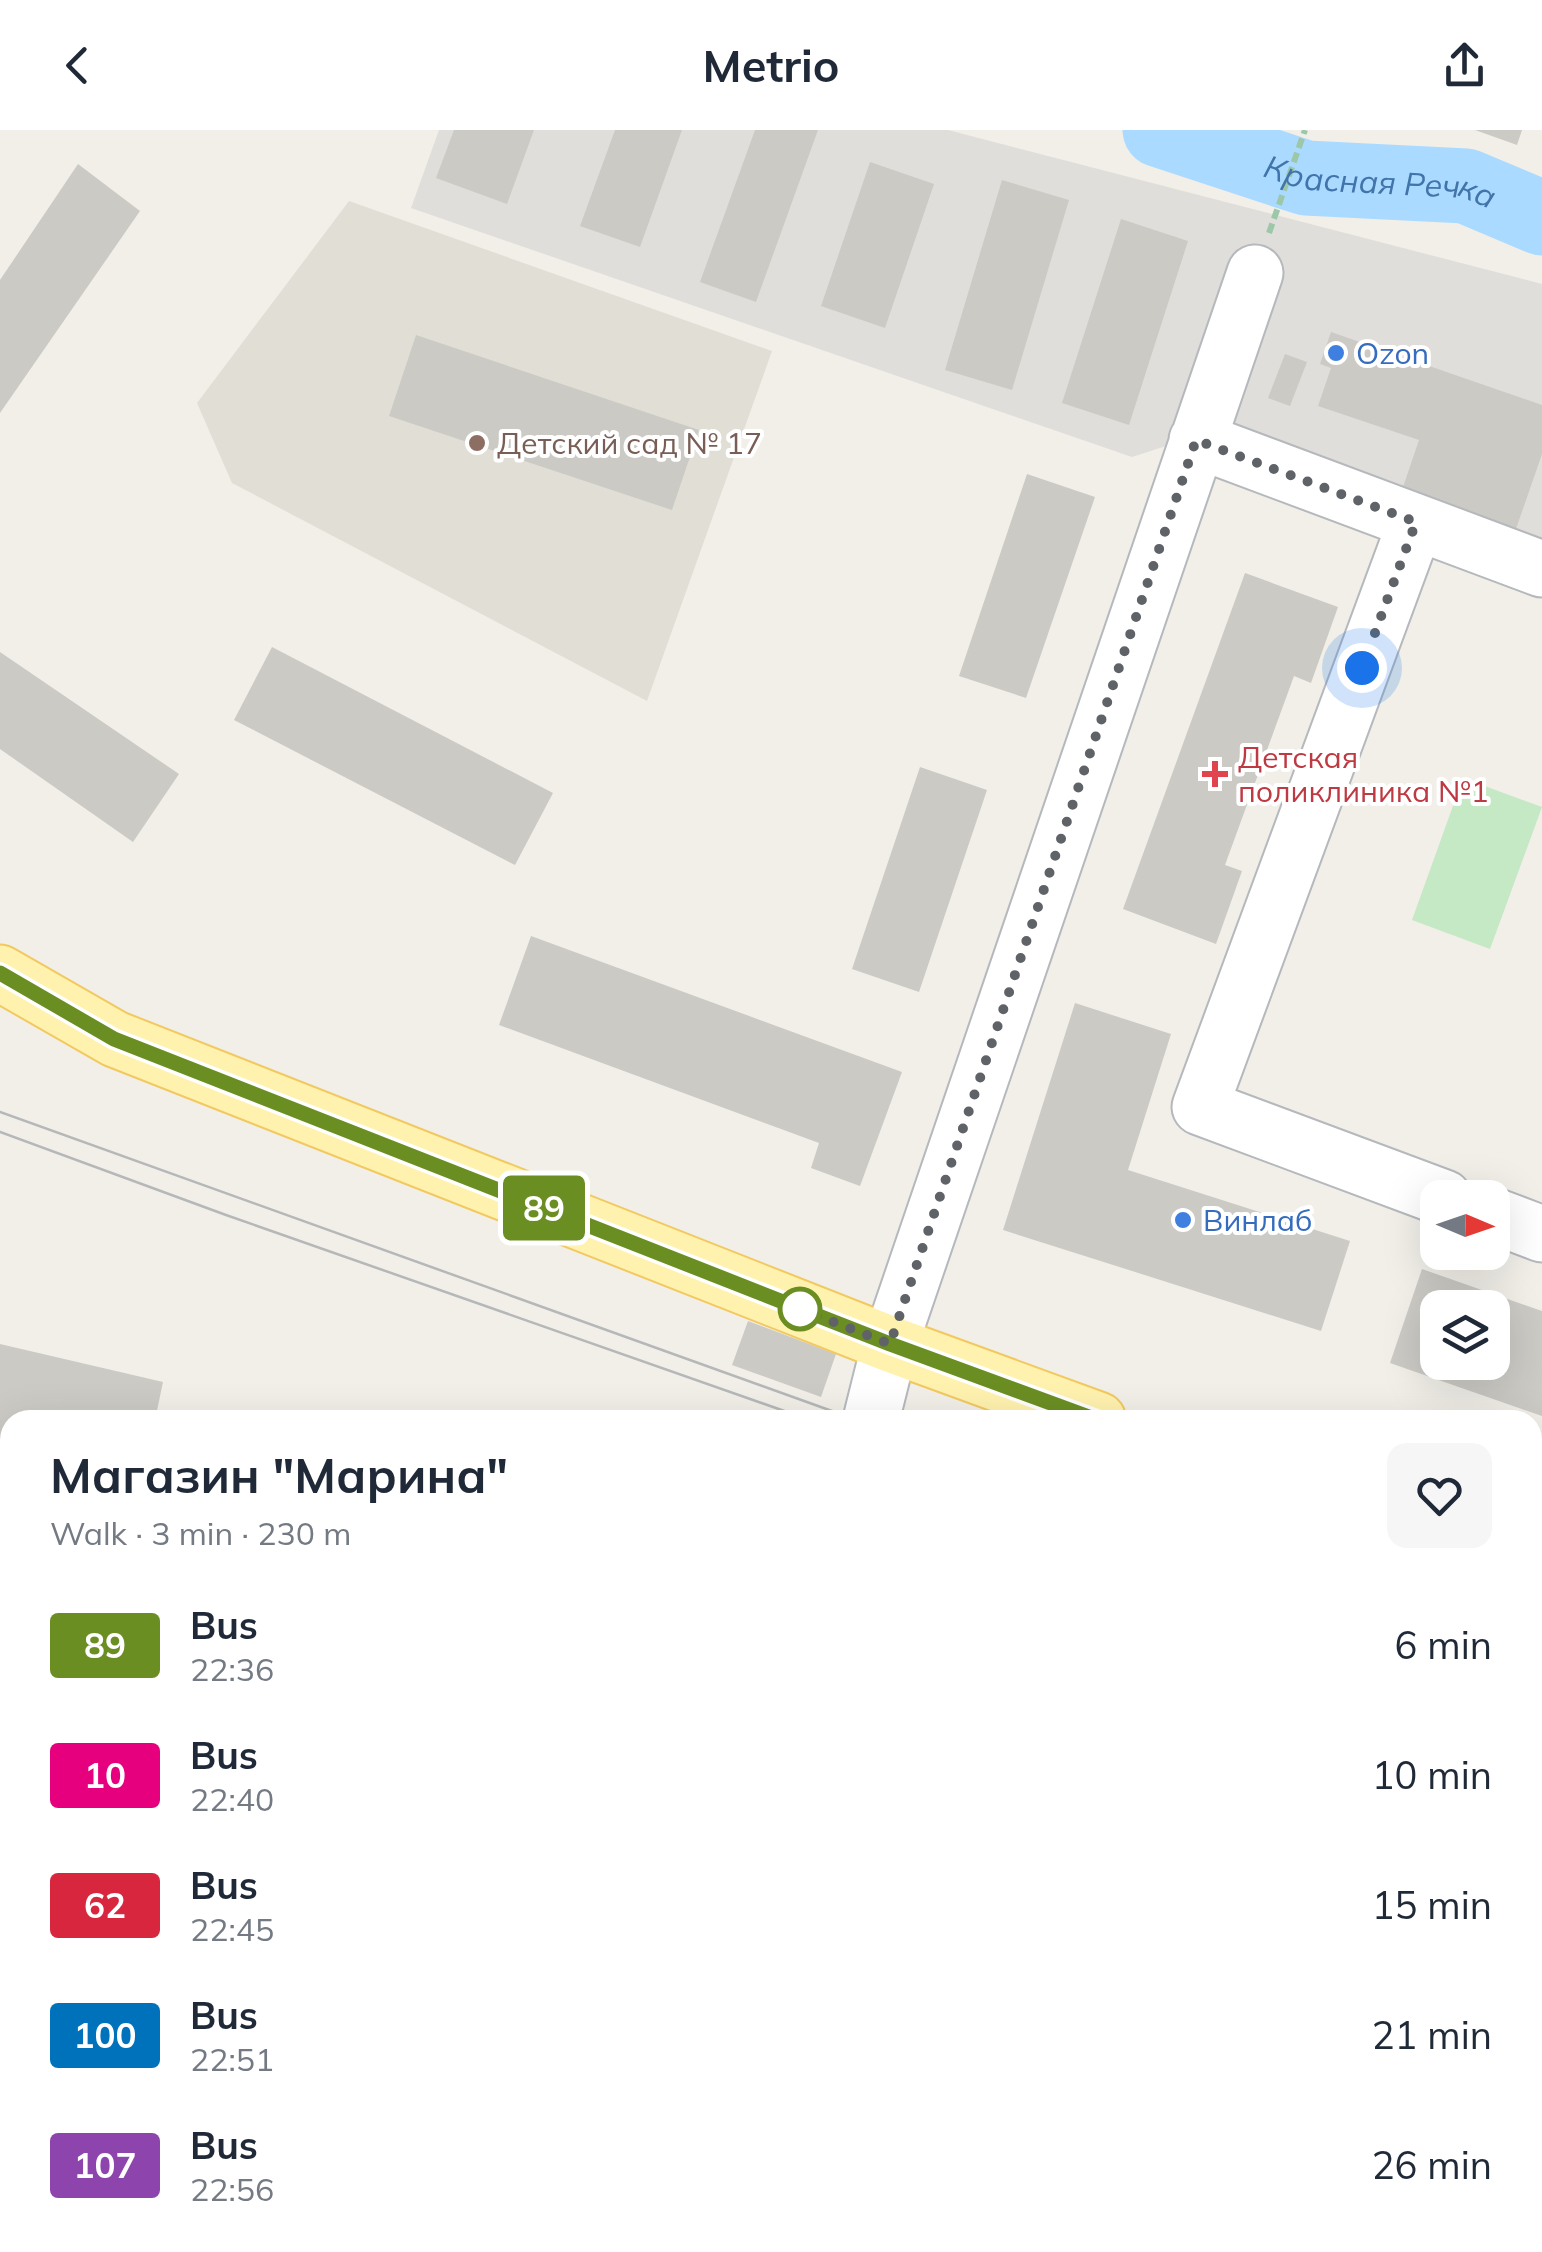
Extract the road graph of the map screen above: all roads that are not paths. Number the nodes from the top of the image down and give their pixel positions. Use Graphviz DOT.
graph roads {
  1 [pos="1262,252"];
  2 [pos="1196,440"];
  3 [pos="1416,522"];
  4 [pos="1542,569"];
  5 [pos="0,974"];
  6 [pos="1420,1189"];
  7 [pos="1510,1222"];
  8 [pos="1542,1234"];
  9 [pos="890,1344"];
  10 [pos="874,1410"];
  11 [pos="1071,1410"];
  1 -- 2 [label="street"];
  2 -- 3 [label="street"];
  2 -- 9 [label="street"];
  3 -- 4 [label="street"];
  3 -- 6 [label="street"];
  5 -- 9 [label="main road"];
  7 -- 8 [label="street"];
  9 -- 10 [label="street"];
  9 -- 11 [label="main road"];
}
